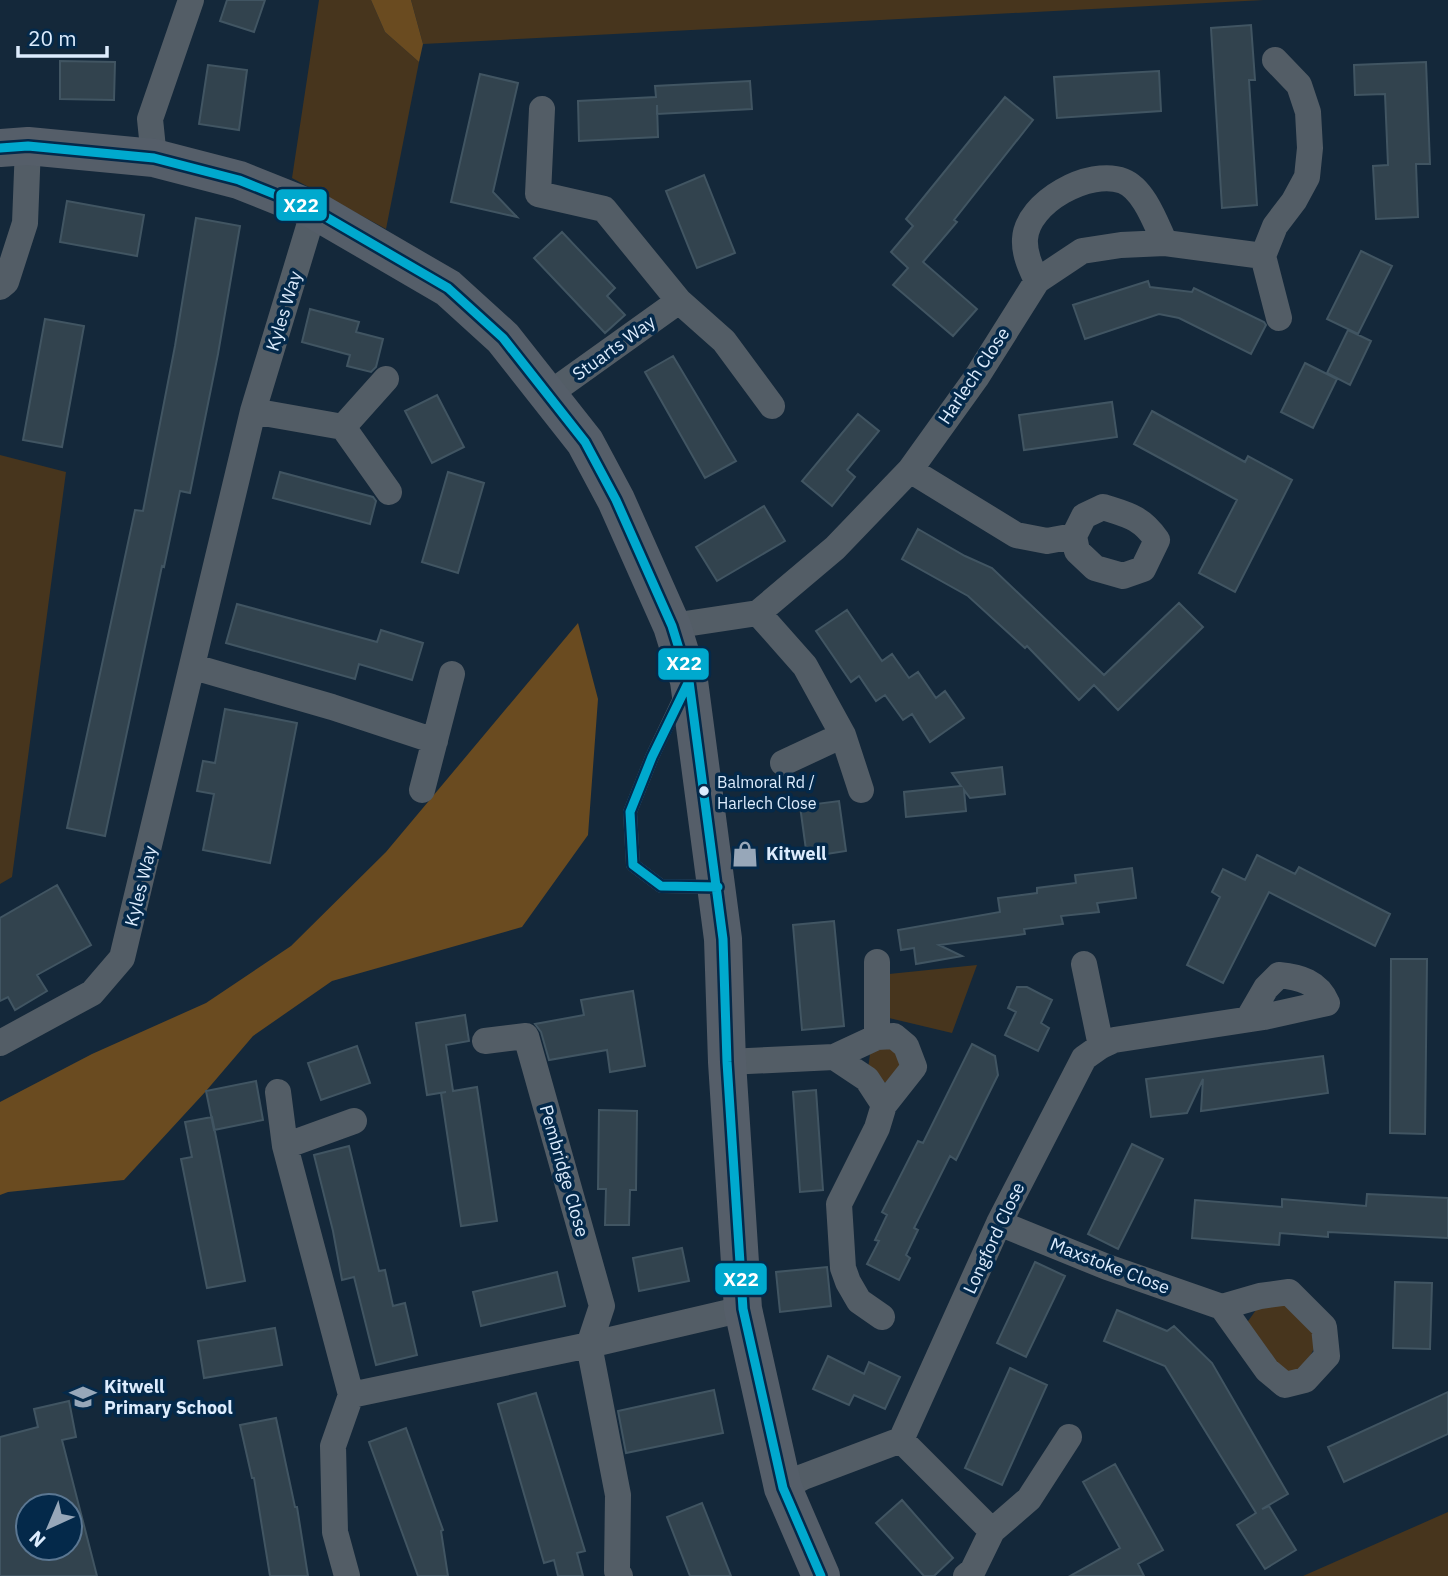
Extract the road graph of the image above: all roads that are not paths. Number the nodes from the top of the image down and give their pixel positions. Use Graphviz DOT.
graph roads {
  1 [pos="191,0"];
  2 [pos="1275,60"];
  3 [pos="542,109"];
  4 [pos="14,147"];
  5 [pos="154,158"];
  6 [pos="314,210"];
  7 [pos="1165,243"];
  8 [pos="1263,257"];
  9 [pos="1037,281"];
  10 [pos="0,287"];
  11 [pos="679,300"];
  12 [pos="1279,318"];
  13 [pos="386,379"];
  14 [pos="549,394"];
  15 [pos="772,405"];
  16 [pos="253,411"];
  17 [pos="343,427"];
  18 [pos="910,470"];
  19 [pos="389,492"];
  20 [pos="1074,536"];
  21 [pos="758,612"];
  22 [pos="672,625"];
  23 [pos="194,667"];
  24 [pos="452,674"];
  25 [pos="689,681"];
  26 [pos="843,735"];
  27 [pos="435,741"];
  28 [pos="783,763"];
  29 [pos="422,790"];
  30 [pos="861,790"];
  31 [pos="718,887"];
  32 [pos="877,962"];
  33 [pos="1084,964"];
  34 [pos="1248,1019"];
  35 [pos="877,1037"];
  36 [pos="485,1041"];
  37 [pos="0,1044"];
  38 [pos="1101,1046"];
  39 [pos="834,1057"];
  40 [pos="727,1062"];
  41 [pos="278,1092"];
  42 [pos="884,1105"];
  43 [pos="354,1121"];
  44 [pos="285,1146"];
  45 [pos="999,1223"];
  46 [pos="1222,1307"];
  47 [pos="743,1309"];
  48 [pos="882,1317"];
  49 [pos="589,1345"];
  50 [pos="351,1395"];
  51 [pos="1069,1437"];
  52 [pos="901,1440"];
  53 [pos="783,1488"];
  54 [pos="992,1531"];
  55 [pos="347,1576"];
  56 [pos="620,1576"];
  57 [pos="821,1576"];
  58 [pos="966,1576"];
  1 -- 5 [label="street"];
  2 -- 8 [label="street"];
  3 -- 11 [label="street"];
  4 -- 5 [label="street"];
  4 -- 10 [label="street"];
  5 -- 6 [label="street"];
  6 -- 14 [label="street"];
  6 -- 16 [label="street, Kyles Way"];
  7 -- 8 [label="street, Harlech Close"];
  7 -- 9 [label="street, Harlech Close"];
  7 -- 9 [label="street"];
  8 -- 12 [label="street"];
  9 -- 18 [label="street, Harlech Close"];
  11 -- 14 [label="street, Stuarts Way"];
  11 -- 15 [label="street"];
  13 -- 17 [label="street"];
  14 -- 22 [label="street"];
  16 -- 17 [label="street"];
  16 -- 23 [label="street, Kyles Way"];
  17 -- 19 [label="street"];
  18 -- 20 [label="street"];
  18 -- 21 [label="street, Harlech Close"];
  21 -- 22 [label="street"];
  21 -- 26 [label="street"];
  22 -- 25 [label="street"];
  23 -- 27 [label="street"];
  23 -- 37 [label="street, Kyles Way"];
  24 -- 27 [label="street"];
  25 -- 31 [label="street"];
  25 -- 31 [label="lane"];
  26 -- 28 [label="street"];
  26 -- 30 [label="street"];
  27 -- 29 [label="street"];
  31 -- 40 [label="street"];
  32 -- 35 [label="street"];
  33 -- 38 [label="street"];
  34 -- 38 [label="street"];
  35 -- 39 [label="street"];
  35 -- 42 [label="street"];
  36 -- 49 [label="street, Pembridge Close"];
  38 -- 45 [label="street, Longford Close"];
  39 -- 40 [label="street"];
  39 -- 42 [label="street"];
  40 -- 47 [label="street"];
  41 -- 44 [label="street"];
  42 -- 48 [label="street"];
  43 -- 44 [label="street"];
  44 -- 50 [label="street"];
  45 -- 46 [label="street, Maxstoke Close"];
  45 -- 52 [label="street, Longford Close"];
  47 -- 49 [label="street"];
  47 -- 53 [label="street"];
  49 -- 50 [label="street"];
  49 -- 56 [label="street, Pembridge Close"];
  50 -- 55 [label="street"];
  51 -- 54 [label="street"];
  52 -- 53 [label="street"];
  52 -- 54 [label="street"];
  53 -- 57 [label="street"];
  54 -- 58 [label="street"];
}
